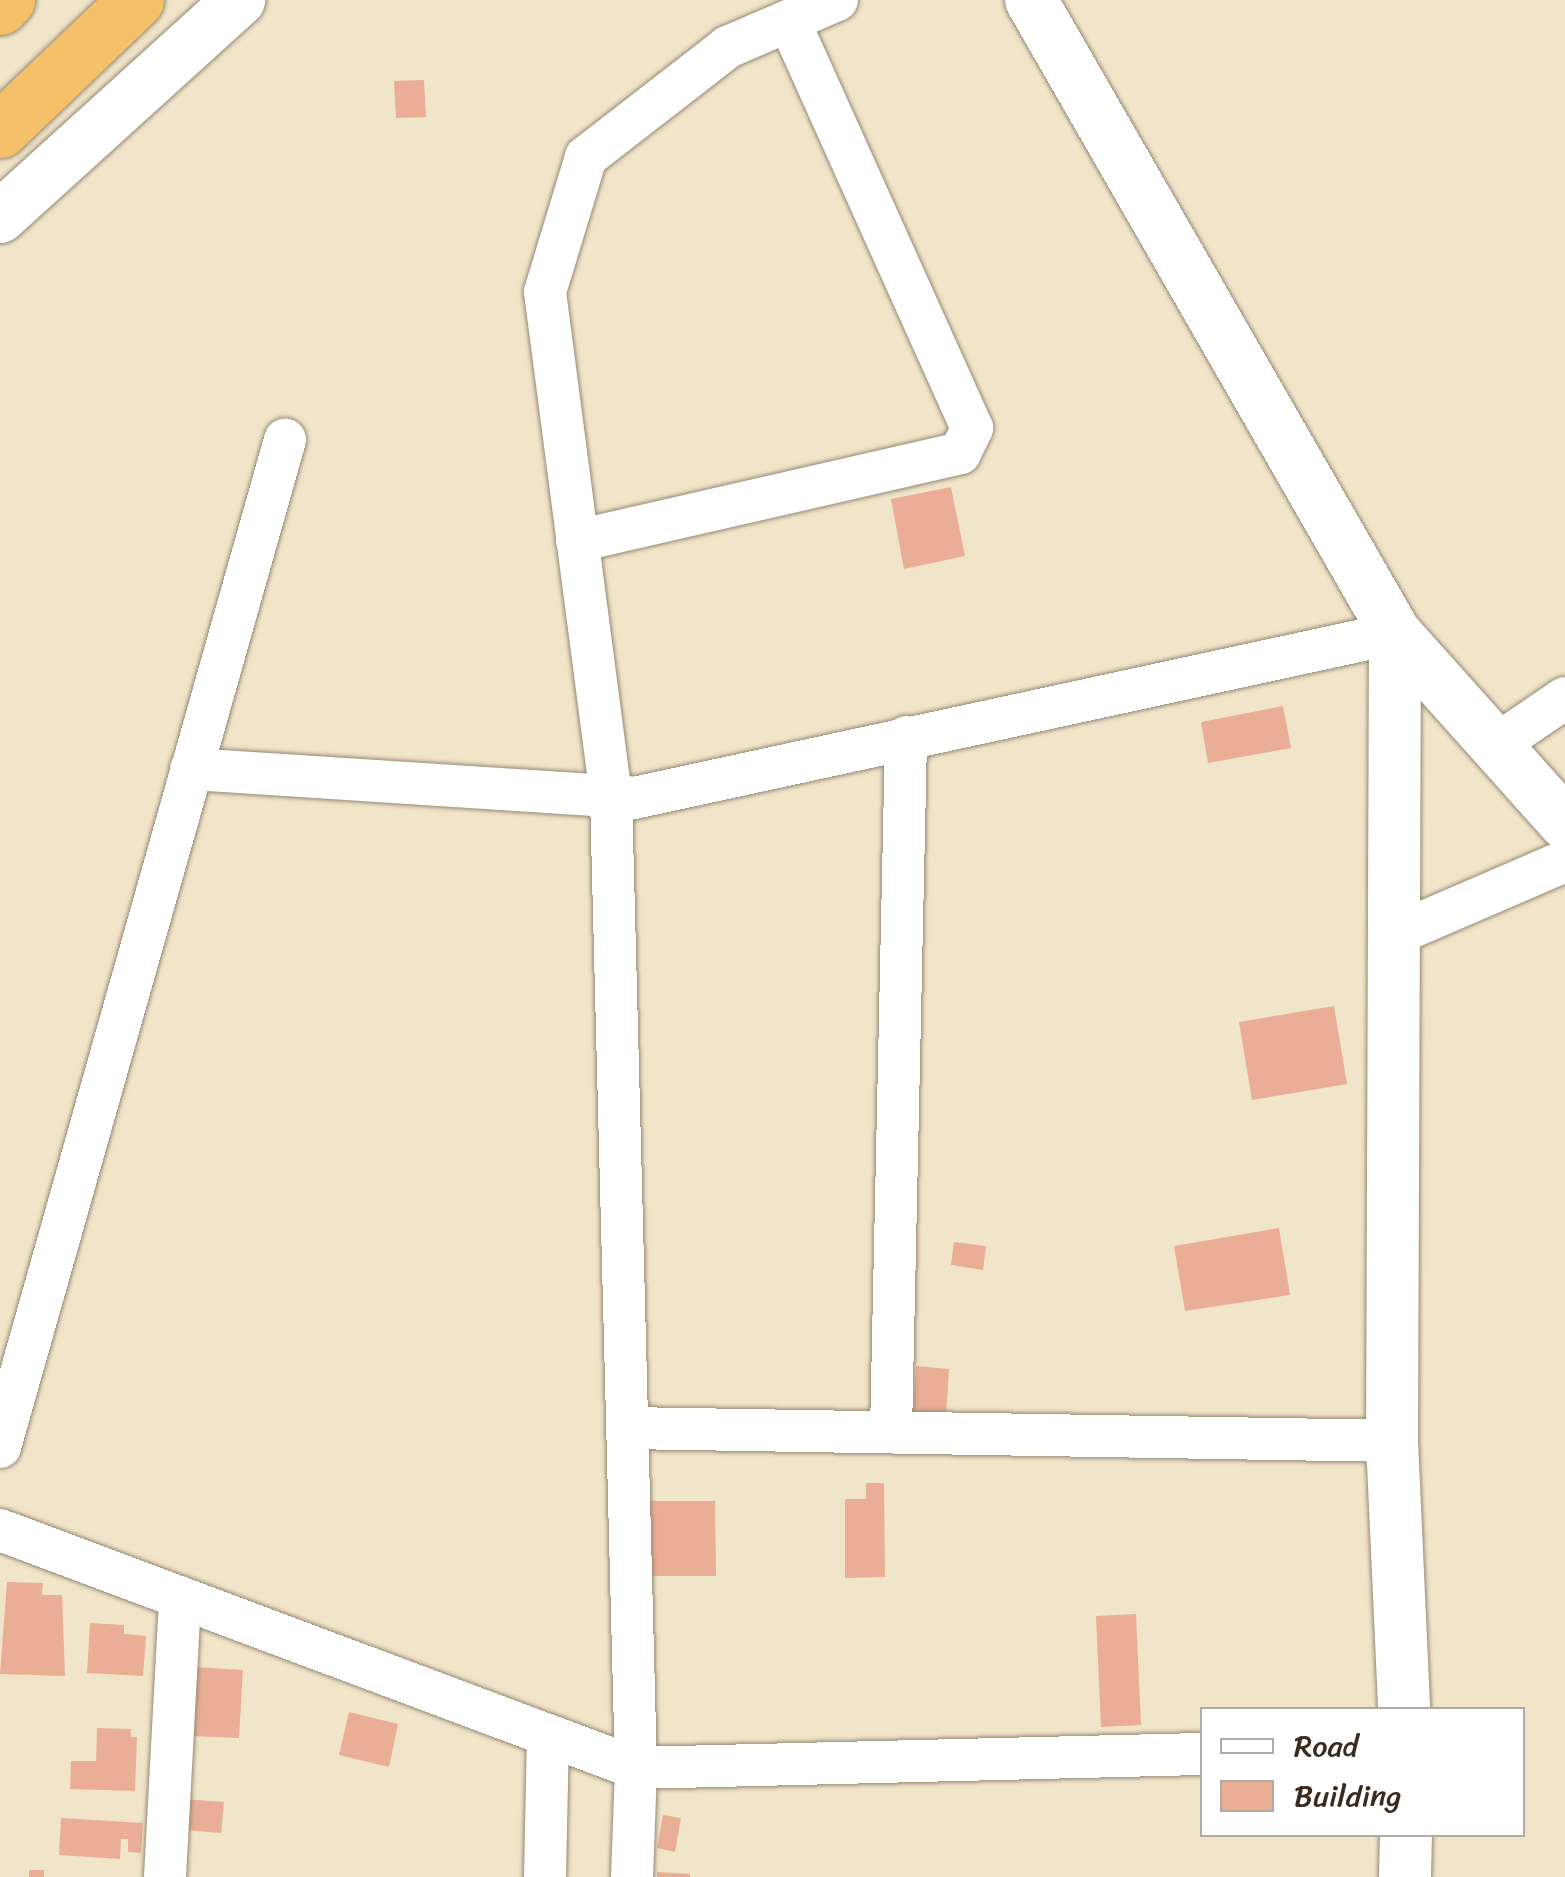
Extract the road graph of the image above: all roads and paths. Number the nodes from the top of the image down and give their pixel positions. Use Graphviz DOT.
graph roads {
  1 [pos="7,0"];
  2 [pos="136,0"];
  3 [pos="239,0"];
  4 [pos="837,0"];
  5 [pos="1030,0"];
  6 [pos="0,7"];
  7 [pos="788,21"];
  8 [pos="0,130"];
  9 [pos="0,217"];
  10 [pos="285,440"];
  11 [pos="577,541"];
  12 [pos="1394,632"];
  13 [pos="1565,698"];
  14 [pos="906,737"];
  15 [pos="1496,746"];
  16 [pos="191,769"];
  17 [pos="610,796"];
  18 [pos="1565,823"];
  19 [pos="1565,861"];
  20 [pos="1394,935"];
  21 [pos="627,1428"];
  22 [pos="891,1432"];
  23 [pos="1392,1441"];
  24 [pos="0,1447"];
  25 [pos="0,1530"];
  26 [pos="180,1597"];
  27 [pos="1404,1707"];
  28 [pos="548,1735"];
  29 [pos="1200,1754"];
  30 [pos="636,1768"];
  31 [pos="1406,1837"];
  32 [pos="166,1877"];
  33 [pos="544,1877"];
  34 [pos="632,1877"];
  35 [pos="1405,1877"];
  1 -- 6 [label="highway"];
  2 -- 8 [label="highway"];
  3 -- 9 [label="street"];
  4 -- 7 [label="street"];
  5 -- 12 [label="street"];
  7 -- 11 [label="street"];
  7 -- 11 [label="street"];
  10 -- 16 [label="street"];
  11 -- 17 [label="street"];
  12 -- 14 [label="street"];
  12 -- 15 [label="street"];
  12 -- 20 [label="street"];
  13 -- 15 [label="street"];
  14 -- 17 [label="street"];
  14 -- 22 [label="street"];
  15 -- 18 [label="street"];
  16 -- 17 [label="street"];
  16 -- 24 [label="street"];
  17 -- 21 [label="street"];
  19 -- 20 [label="street"];
  20 -- 23 [label="street"];
  21 -- 22 [label="street"];
  21 -- 30 [label="street"];
  22 -- 23 [label="street"];
  23 -- 27 [label="street"];
  25 -- 26 [label="street"];
  26 -- 28 [label="street"];
  26 -- 32 [label="street"];
  28 -- 30 [label="street"];
  28 -- 33 [label="street"];
  29 -- 30 [label="street"];
  30 -- 34 [label="street"];
  31 -- 35 [label="street"];
}
